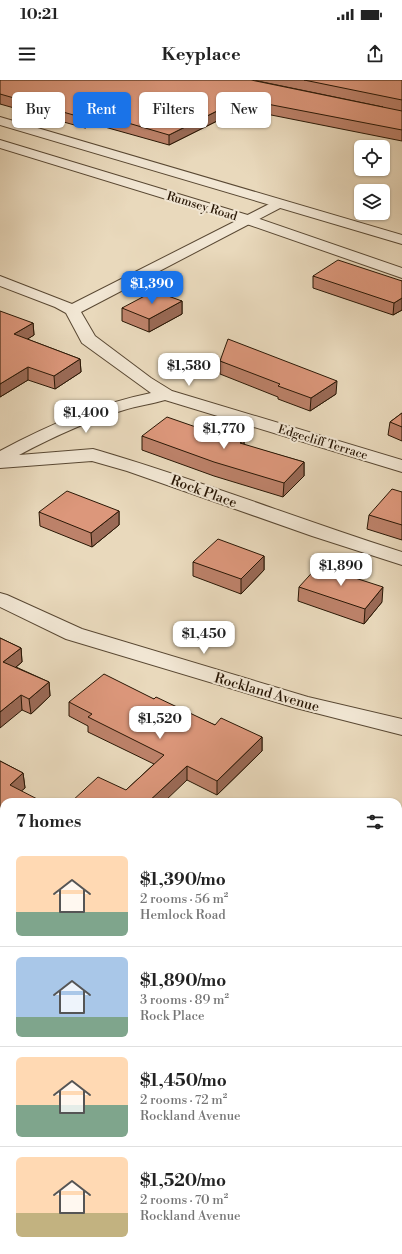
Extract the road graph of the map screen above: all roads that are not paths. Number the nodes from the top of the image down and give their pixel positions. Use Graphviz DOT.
graph roads {
  1 [pos="0,121"];
  2 [pos="0,144"];
  3 [pos="277,204"];
  4 [pos="246,219"];
  5 [pos="402,240"];
  6 [pos="402,273"];
  7 [pos="0,281"];
  8 [pos="72,310"];
  9 [pos="166,395"];
  10 [pos="0,458"];
  11 [pos="0,462"];
  12 [pos="402,466"];
  13 [pos="402,559"];
  14 [pos="0,599"];
  15 [pos="402,727"];
  1 -- 3 [label="street, Rumsey Road"];
  2 -- 4 [label="street, Rumsey Road"];
  3 -- 4 [label="street"];
  3 -- 5 [label="street, Rumsey Road"];
  4 -- 6 [label="street, Rumsey Road"];
  4 -- 8 [label="street"];
  7 -- 8 [label="street"];
  8 -- 9 [label="street, Edgecliff Terrace"];
  9 -- 10 [label="street"];
  9 -- 12 [label="street, Edgecliff Terrace"];
  11 -- 13 [label="street, Rock Place"];
  14 -- 15 [label="street, Rockland Avenue"];
}
